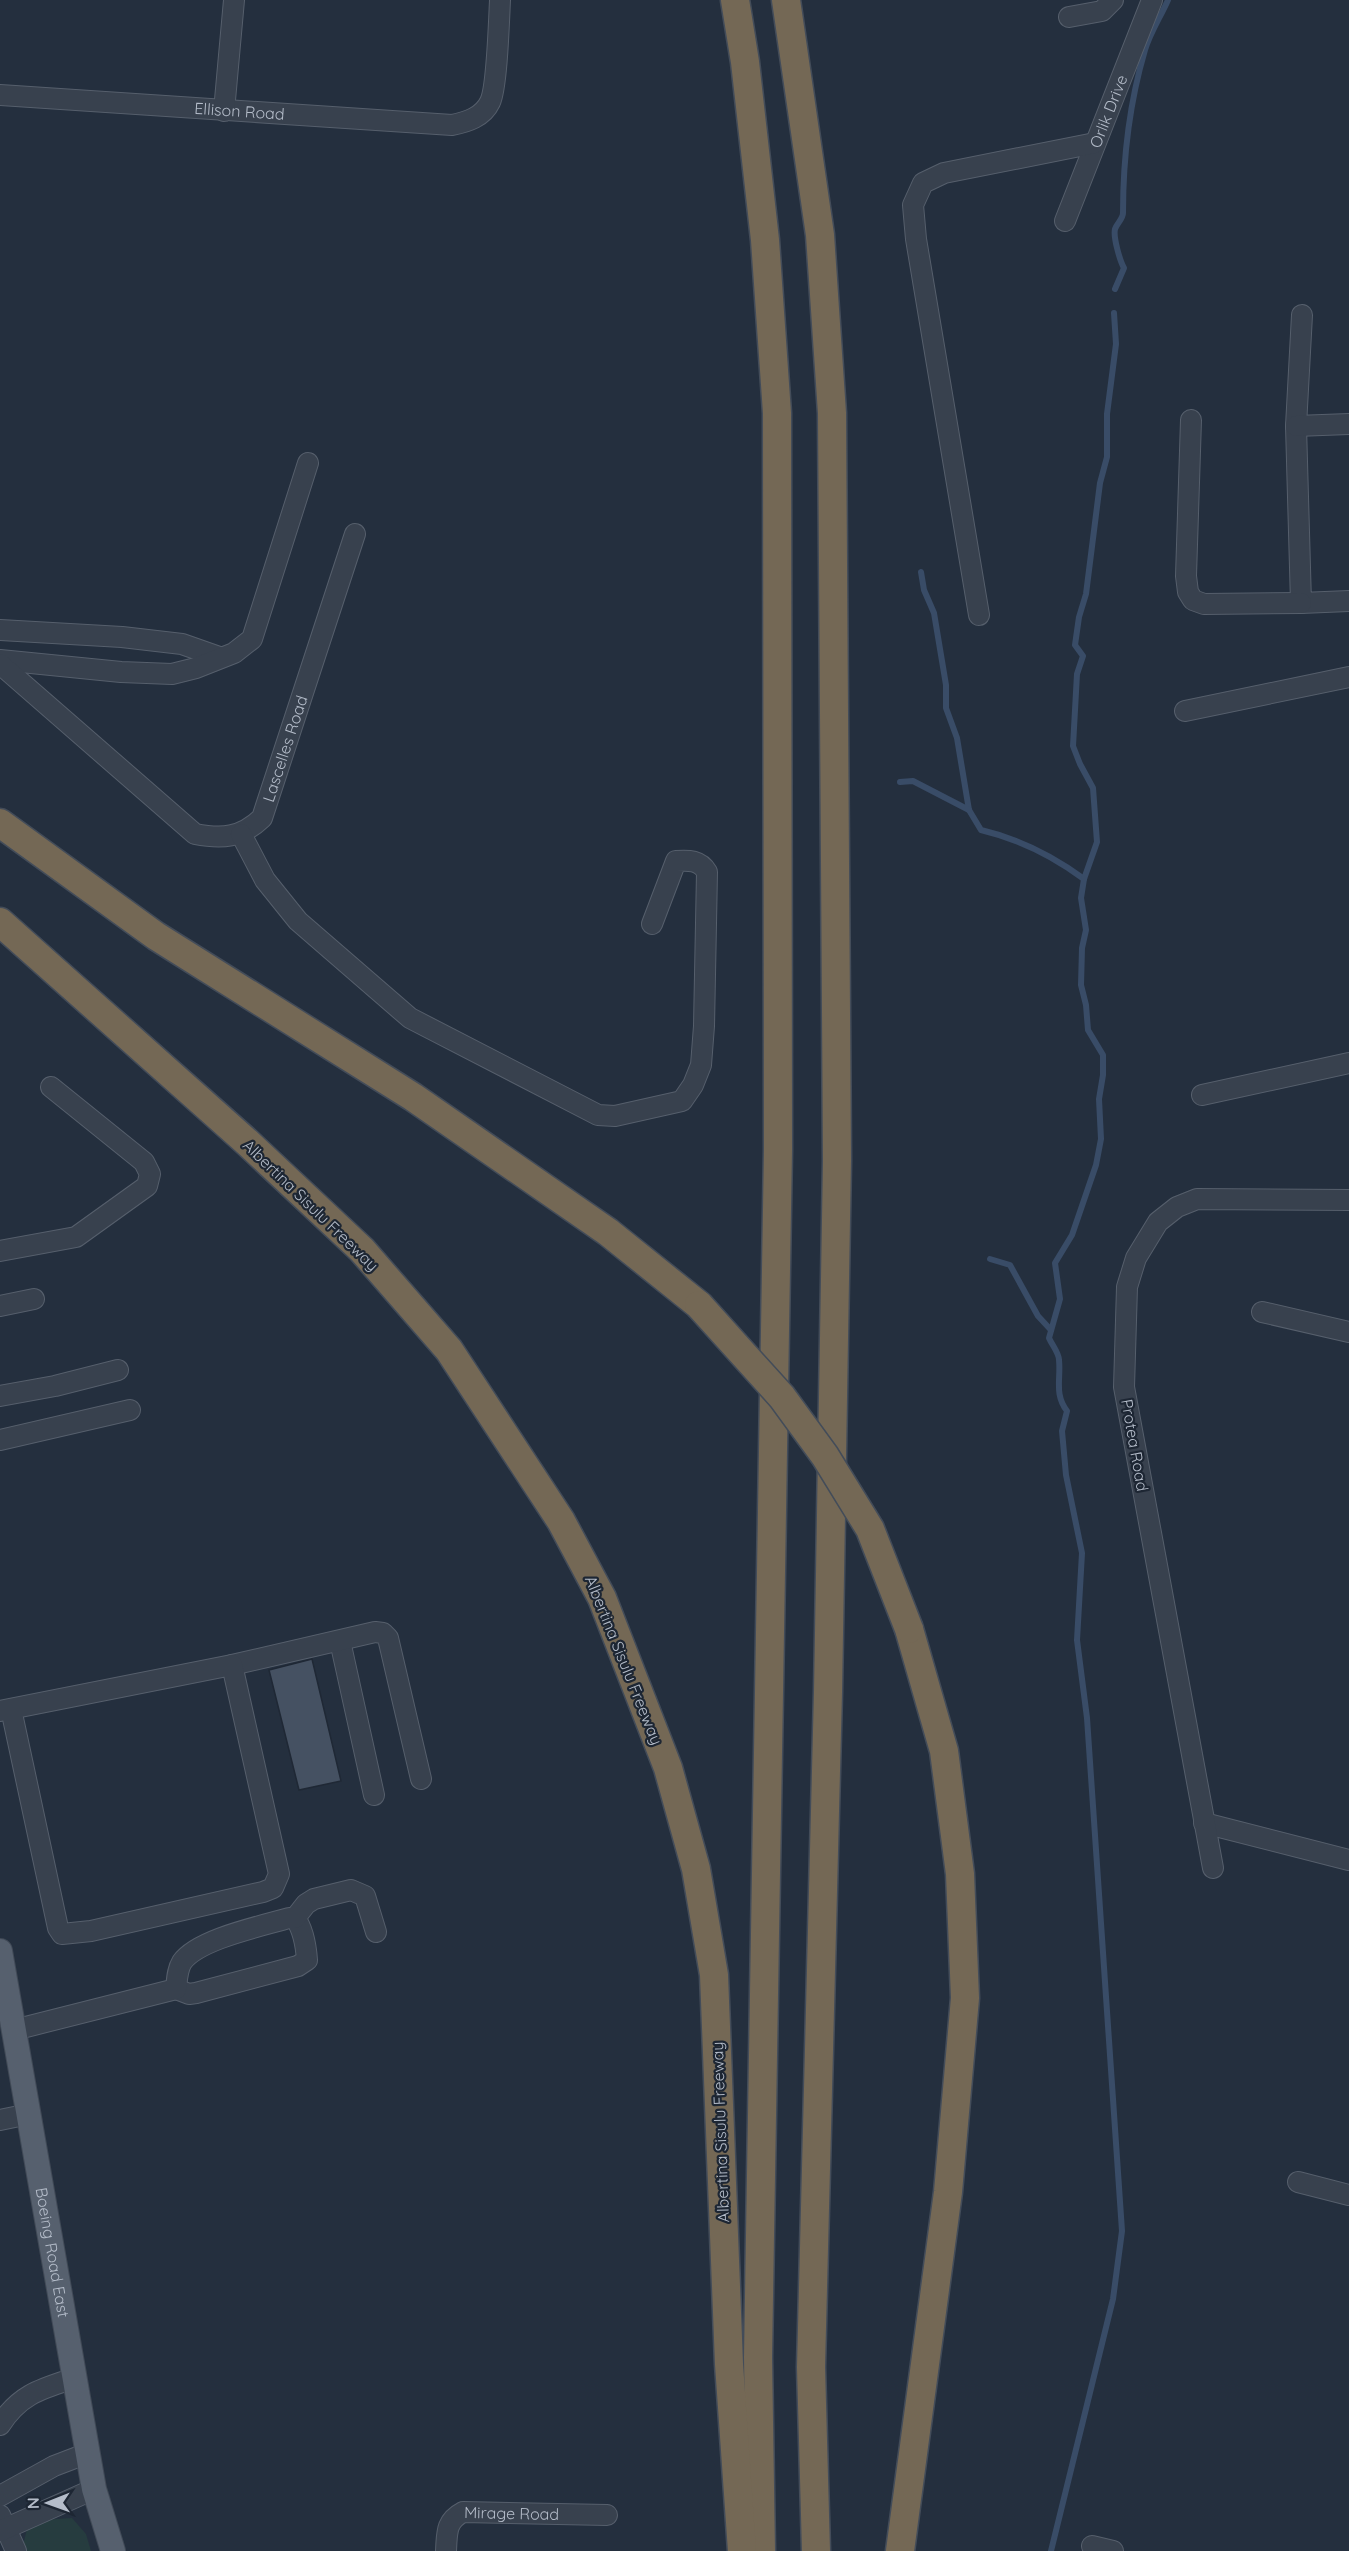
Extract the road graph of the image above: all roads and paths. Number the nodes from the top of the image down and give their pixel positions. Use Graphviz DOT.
graph roads {
  1 [pos="234,0"];
  2 [pos="501,0"];
  3 [pos="735,0"];
  4 [pos="786,0"];
  5 [pos="1113,0"];
  6 [pos="1152,0"];
  7 [pos="1069,17"];
  8 [pos="0,95"];
  9 [pos="224,111"];
  10 [pos="1095,143"];
  11 [pos="1065,221"];
  12 [pos="1302,315"];
  13 [pos="1191,420"];
  14 [pos="1349,424"];
  15 [pos="1296,426"];
  16 [pos="308,463"];
  17 [pos="354,534"];
  18 [pos="1349,601"];
  19 [pos="1301,603"];
  20 [pos="979,615"];
  21 [pos="0,630"];
  22 [pos="122,637"];
  23 [pos="219,657"];
  24 [pos="0,662"];
  25 [pos="121,672"];
  26 [pos="1349,677"];
  27 [pos="1185,711"];
  28 [pos="0,823"];
  29 [pos="241,834"];
  30 [pos="0,922"];
  31 [pos="652,924"];
  32 [pos="1349,1063"];
  33 [pos="51,1087"];
  34 [pos="1202,1095"];
  35 [pos="1349,1200"];
  36 [pos="0,1251"];
  37 [pos="34,1299"];
  38 [pos="0,1306"];
  39 [pos="1262,1312"];
  40 [pos="1349,1332"];
  41 [pos="118,1370"];
  42 [pos="0,1396"];
  43 [pos="130,1410"];
  44 [pos="0,1440"];
  45 [pos="340,1641"];
  46 [pos="232,1665"];
  47 [pos="5,1710"];
  48 [pos="421,1779"];
  49 [pos="374,1795"];
  50 [pos="1204,1823"];
  51 [pos="1349,1860"];
  52 [pos="1213,1868"];
  53 [pos="294,1918"];
  54 [pos="376,1932"];
  55 [pos="0,1951"];
  56 [pos="176,1989"];
  57 [pos="14,2030"];
  58 [pos="29,2114"];
  59 [pos="0,2120"];
  60 [pos="1298,2182"];
  61 [pos="1349,2195"];
  62 [pos="75,2378"];
  63 [pos="0,2425"];
  64 [pos="88,2453"];
  65 [pos="94,2489"];
  66 [pos="0,2496"];
  67 [pos="607,2516"];
  68 [pos="2,2525"];
  69 [pos="1092,2546"];
  70 [pos="16,2551"];
  71 [pos="113,2551"];
  72 [pos="446,2551"];
  73 [pos="742,2551"];
  74 [pos="761,2551"];
  75 [pos="816,2551"];
  76 [pos="900,2551"];
  77 [pos="1113,2551"];
  1 -- 9 [label="street"];
  2 -- 9 [label="street, Ellison Road"];
  3 -- 74 [label="highway"];
  4 -- 75 [label="highway"];
  5 -- 7 [label="street"];
  6 -- 10 [label="street, Orlik Drive"];
  8 -- 9 [label="street, Ellison Road"];
  10 -- 11 [label="street, Orlik Drive"];
  10 -- 20 [label="street"];
  12 -- 15 [label="street"];
  13 -- 19 [label="street"];
  14 -- 15 [label="street"];
  15 -- 19 [label="street"];
  16 -- 23 [label="street"];
  17 -- 29 [label="street, Lascelles Road"];
  18 -- 19 [label="street"];
  21 -- 22 [label="street"];
  22 -- 23 [label="street"];
  22 -- 25 [label="street"];
  23 -- 25 [label="street"];
  24 -- 25 [label="street"];
  24 -- 29 [label="street"];
  26 -- 27 [label="street"];
  28 -- 76 [label="highway, bridge"];
  29 -- 31 [label="street"];
  30 -- 73 [label="highway, Albertina Sisulu Freeway"];
  32 -- 34 [label="street"];
  33 -- 36 [label="street"];
  35 -- 50 [label="street, Protea Road"];
  37 -- 38 [label="street"];
  39 -- 40 [label="street"];
  41 -- 42 [label="street"];
  43 -- 44 [label="street"];
  45 -- 46 [label="street"];
  45 -- 48 [label="street"];
  45 -- 49 [label="street"];
  46 -- 47 [label="street"];
  46 -- 47 [label="street"];
  50 -- 51 [label="street"];
  50 -- 52 [label="street, Protea Road"];
  53 -- 54 [label="street"];
  53 -- 56 [label="street"];
  53 -- 56 [label="street"];
  55 -- 57 [label="main road, Boeing Road East"];
  56 -- 57 [label="street"];
  57 -- 58 [label="main road, Boeing Road East"];
  58 -- 59 [label="street"];
  58 -- 62 [label="main road, Boeing Road East"];
  60 -- 61 [label="street"];
  62 -- 63 [label="street"];
  62 -- 64 [label="main road, Boeing Road East"];
  64 -- 65 [label="main road, Boeing Road East"];
  64 -- 66 [label="street"];
  65 -- 68 [label="street"];
  65 -- 71 [label="main road, Boeing Road East"];
  67 -- 72 [label="street, Mirage Road"];
  68 -- 70 [label="street"];
  69 -- 77 [label="street"];
}
